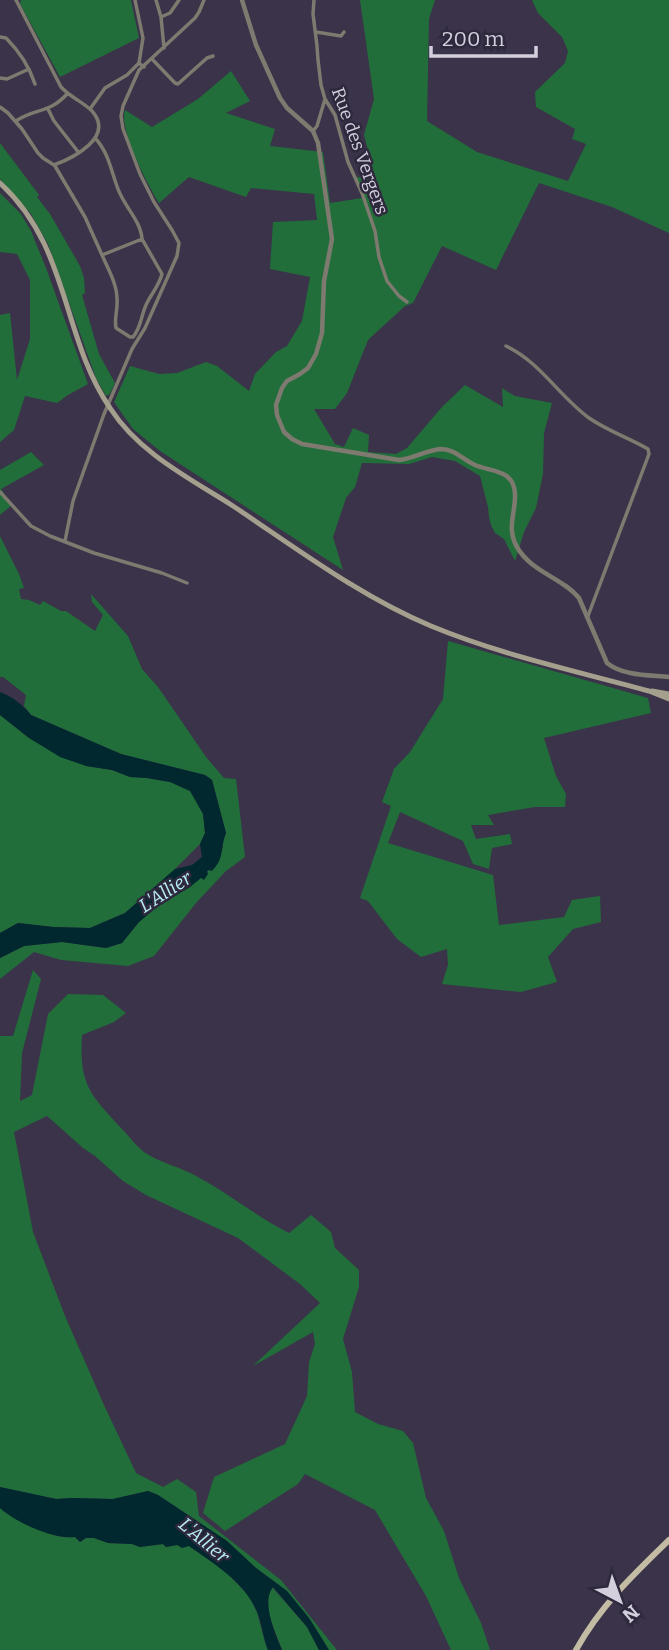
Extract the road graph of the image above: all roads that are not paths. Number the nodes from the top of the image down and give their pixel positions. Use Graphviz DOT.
graph roads {
  1 [pos="16,0"];
  2 [pos="135,0"];
  3 [pos="156,0"];
  4 [pos="179,0"];
  5 [pos="204,0"];
  6 [pos="242,0"];
  7 [pos="314,0"];
  8 [pos="161,17"];
  9 [pos="315,32"];
  10 [pos="344,32"];
  11 [pos="163,34"];
  12 [pos="0,37"];
  13 [pos="171,42"];
  14 [pos="164,48"];
  15 [pos="140,54"];
  16 [pos="213,56"];
  17 [pos="150,61"];
  18 [pos="139,63"];
  19 [pos="144,67"];
  20 [pos="29,69"];
  21 [pos="139,71"];
  22 [pos="0,78"];
  23 [pos="35,84"];
  24 [pos="67,94"];
  25 [pos="325,99"];
  26 [pos="0,107"];
  27 [pos="48,109"];
  28 [pos="90,110"];
  29 [pos="16,121"];
  30 [pos="313,131"];
  31 [pos="95,138"];
  32 [pos="79,153"];
  33 [pos="54,165"];
  34 [pos="0,183"];
  35 [pos="142,239"];
  36 [pos="102,255"];
  37 [pos="408,302"];
  38 [pos="506,346"];
  39 [pos="107,405"];
  40 [pos="0,492"];
  41 [pos="65,541"];
  42 [pos="187,583"];
  43 [pos="588,615"];
  44 [pos="669,677"];
  45 [pos="669,697"];
  46 [pos="669,1540"];
  47 [pos="576,1650"];
  1 -- 24 [label="street"];
  2 -- 15 [label="street"];
  3 -- 8 [label="street"];
  4 -- 8 [label="street"];
  5 -- 13 [label="street"];
  6 -- 30 [label="street"];
  7 -- 9 [label="street, Rue des Vergers"];
  8 -- 11 [label="street"];
  9 -- 10 [label="street"];
  9 -- 25 [label="street, Rue des Vergers"];
  11 -- 13 [label="street"];
  11 -- 14 [label="street"];
  12 -- 20 [label="street"];
  13 -- 14 [label="street"];
  14 -- 17 [label="street"];
  15 -- 17 [label="street"];
  15 -- 18 [label="street"];
  16 -- 17 [label="street"];
  17 -- 19 [label="street"];
  18 -- 19 [label="street"];
  18 -- 21 [label="street"];
  18 -- 28 [label="street"];
  19 -- 21 [label="street"];
  20 -- 22 [label="street"];
  20 -- 23 [label="street"];
  21 -- 39 [label="street"];
  24 -- 27 [label="street"];
  24 -- 28 [label="street"];
  25 -- 30 [label="street"];
  25 -- 37 [label="street, Rue des Vergers"];
  26 -- 29 [label="street"];
  27 -- 29 [label="street"];
  27 -- 32 [label="street"];
  28 -- 31 [label="street"];
  29 -- 33 [label="street"];
  30 -- 43 [label="street"];
  31 -- 32 [label="street"];
  31 -- 35 [label="street"];
  32 -- 33 [label="street"];
  33 -- 36 [label="street"];
  34 -- 39 [label="main road"];
  35 -- 36 [label="street"];
  35 -- 36 [label="street"];
  38 -- 43 [label="street"];
  39 -- 41 [label="street"];
  39 -- 45 [label="main road"];
  40 -- 41 [label="street"];
  41 -- 42 [label="street"];
  43 -- 44 [label="street"];
  46 -- 47 [label="main road"];
}
